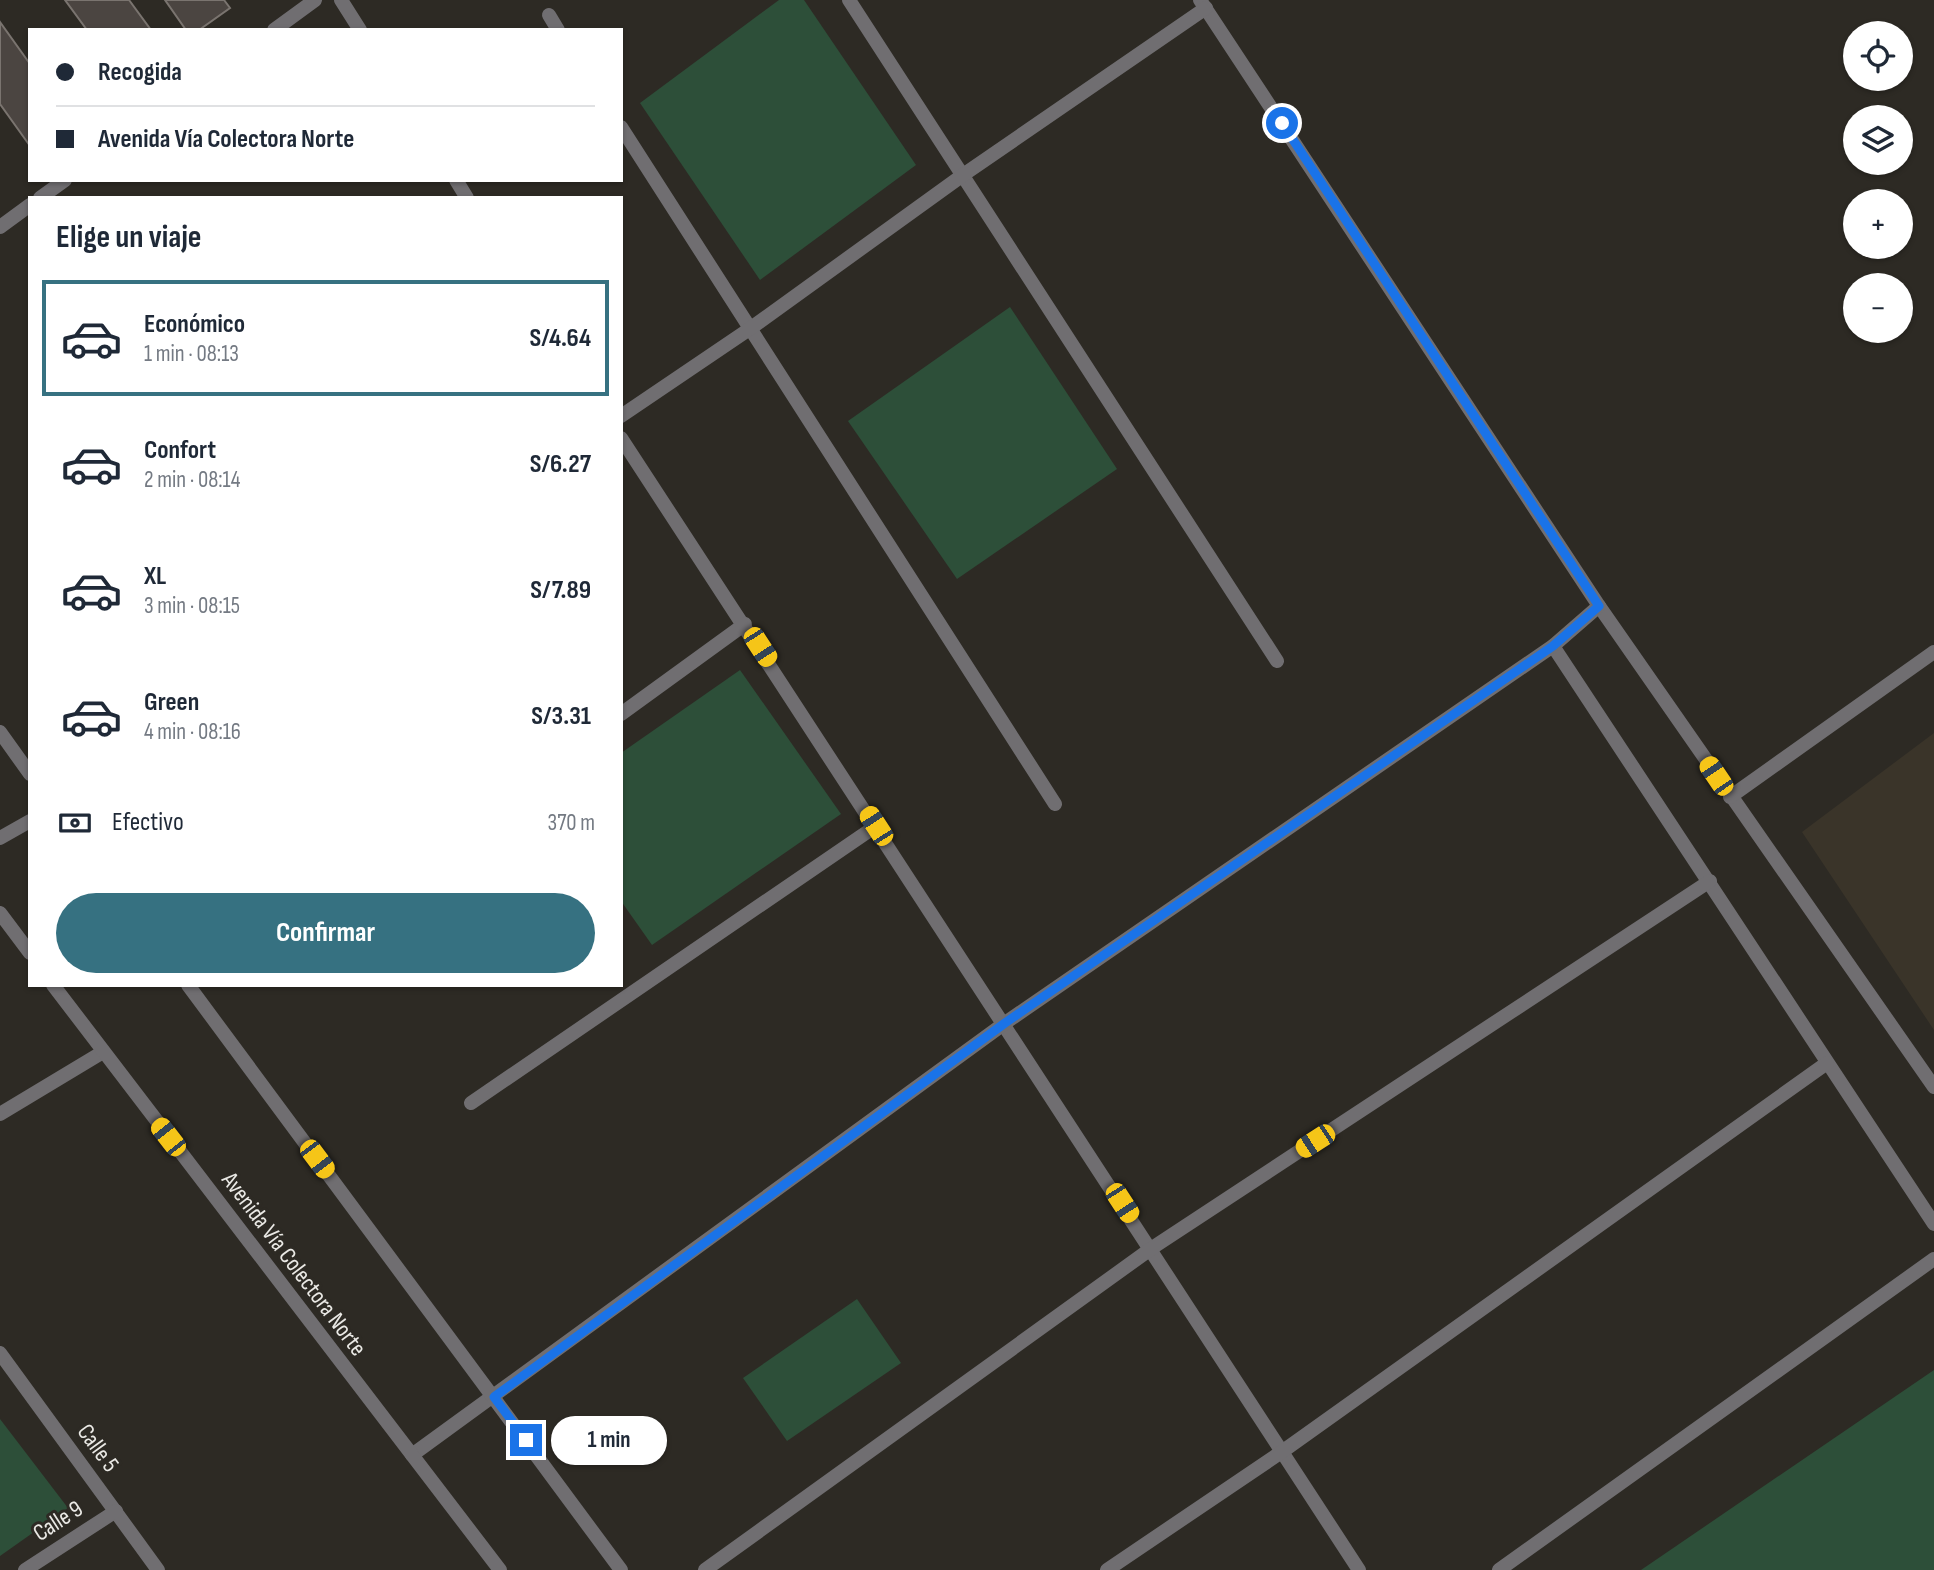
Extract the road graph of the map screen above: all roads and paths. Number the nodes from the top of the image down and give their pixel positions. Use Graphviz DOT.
graph roads {
  1 [pos="315,0"];
  2 [pos="341,0"];
  3 [pos="849,0"];
  4 [pos="1203,4"];
  5 [pos="549,15"];
  6 [pos="277,28"];
  7 [pos="359,28"];
  8 [pos="557,28"];
  9 [pos="623,130"];
  10 [pos="963,175"];
  11 [pos="62,182"];
  12 [pos="43,196"];
  13 [pos="28,206"];
  14 [pos="0,227"];
  15 [pos="751,328"];
  16 [pos="623,415"];
  17 [pos="623,441"];
  18 [pos="1599,606"];
  19 [pos="746,624"];
  20 [pos="1553,646"];
  21 [pos="1934,652"];
  22 [pos="1277,660"];
  23 [pos="623,713"];
  24 [pos="1,736"];
  25 [pos="28,771"];
  26 [pos="1730,797"];
  27 [pos="1055,804"];
  28 [pos="28,822"];
  29 [pos="876,826"];
  30 [pos="0,838"];
  31 [pos="1710,881"];
  32 [pos="0,913"];
  33 [pos="28,950"];
  34 [pos="54,987"];
  35 [pos="189,987"];
  36 [pos="1005,1023"];
  37 [pos="103,1052"];
  38 [pos="1827,1063"];
  39 [pos="1934,1087"];
  40 [pos="471,1104"];
  41 [pos="0,1114"];
  42 [pos="1934,1224"];
  43 [pos="1152,1248"];
  44 [pos="1934,1259"];
  45 [pos="0,1353"];
  46 [pos="494,1397"];
  47 [pos="1283,1451"];
  48 [pos="412,1455"];
  49 [pos="116,1511"];
  50 [pos="25,1570"];
  51 [pos="159,1570"];
  52 [pos="500,1570"];
  53 [pos="621,1570"];
  54 [pos="705,1570"];
  55 [pos="1107,1570"];
  56 [pos="1359,1570"];
  57 [pos="1499,1570"];
  1 -- 6 [label="street"];
  2 -- 7 [label="street"];
  3 -- 10 [label="street"];
  4 -- 10 [label="street"];
  4 -- 18 [label="street"];
  5 -- 8 [label="street"];
  9 -- 15 [label="street"];
  10 -- 15 [label="street"];
  10 -- 22 [label="street"];
  11 -- 12 [label="street"];
  13 -- 14 [label="street"];
  15 -- 16 [label="street"];
  15 -- 27 [label="street"];
  17 -- 19 [label="street"];
  18 -- 20 [label="street"];
  18 -- 26 [label="street"];
  19 -- 23 [label="street"];
  19 -- 29 [label="street"];
  20 -- 31 [label="street"];
  20 -- 36 [label="street"];
  21 -- 26 [label="street"];
  24 -- 25 [label="street"];
  26 -- 39 [label="street"];
  28 -- 30 [label="street"];
  29 -- 36 [label="street"];
  29 -- 40 [label="street"];
  31 -- 38 [label="street"];
  31 -- 43 [label="street"];
  32 -- 33 [label="street"];
  34 -- 37 [label="street, Avenida Vía Colectora Norte"];
  35 -- 46 [label="street"];
  36 -- 43 [label="street"];
  36 -- 46 [label="street"];
  37 -- 41 [label="street"];
  37 -- 48 [label="street, Avenida Vía Colectora Norte"];
  38 -- 42 [label="street"];
  38 -- 47 [label="street"];
  43 -- 47 [label="street"];
  43 -- 54 [label="street"];
  44 -- 57 [label="street"];
  45 -- 49 [label="street, Calle 5"];
  46 -- 48 [label="street"];
  46 -- 53 [label="street"];
  47 -- 55 [label="street"];
  47 -- 56 [label="street"];
  48 -- 52 [label="street, Avenida Vía Colectora Norte"];
  49 -- 50 [label="street, Calle 9"];
  49 -- 51 [label="street, Calle 5"];
}
